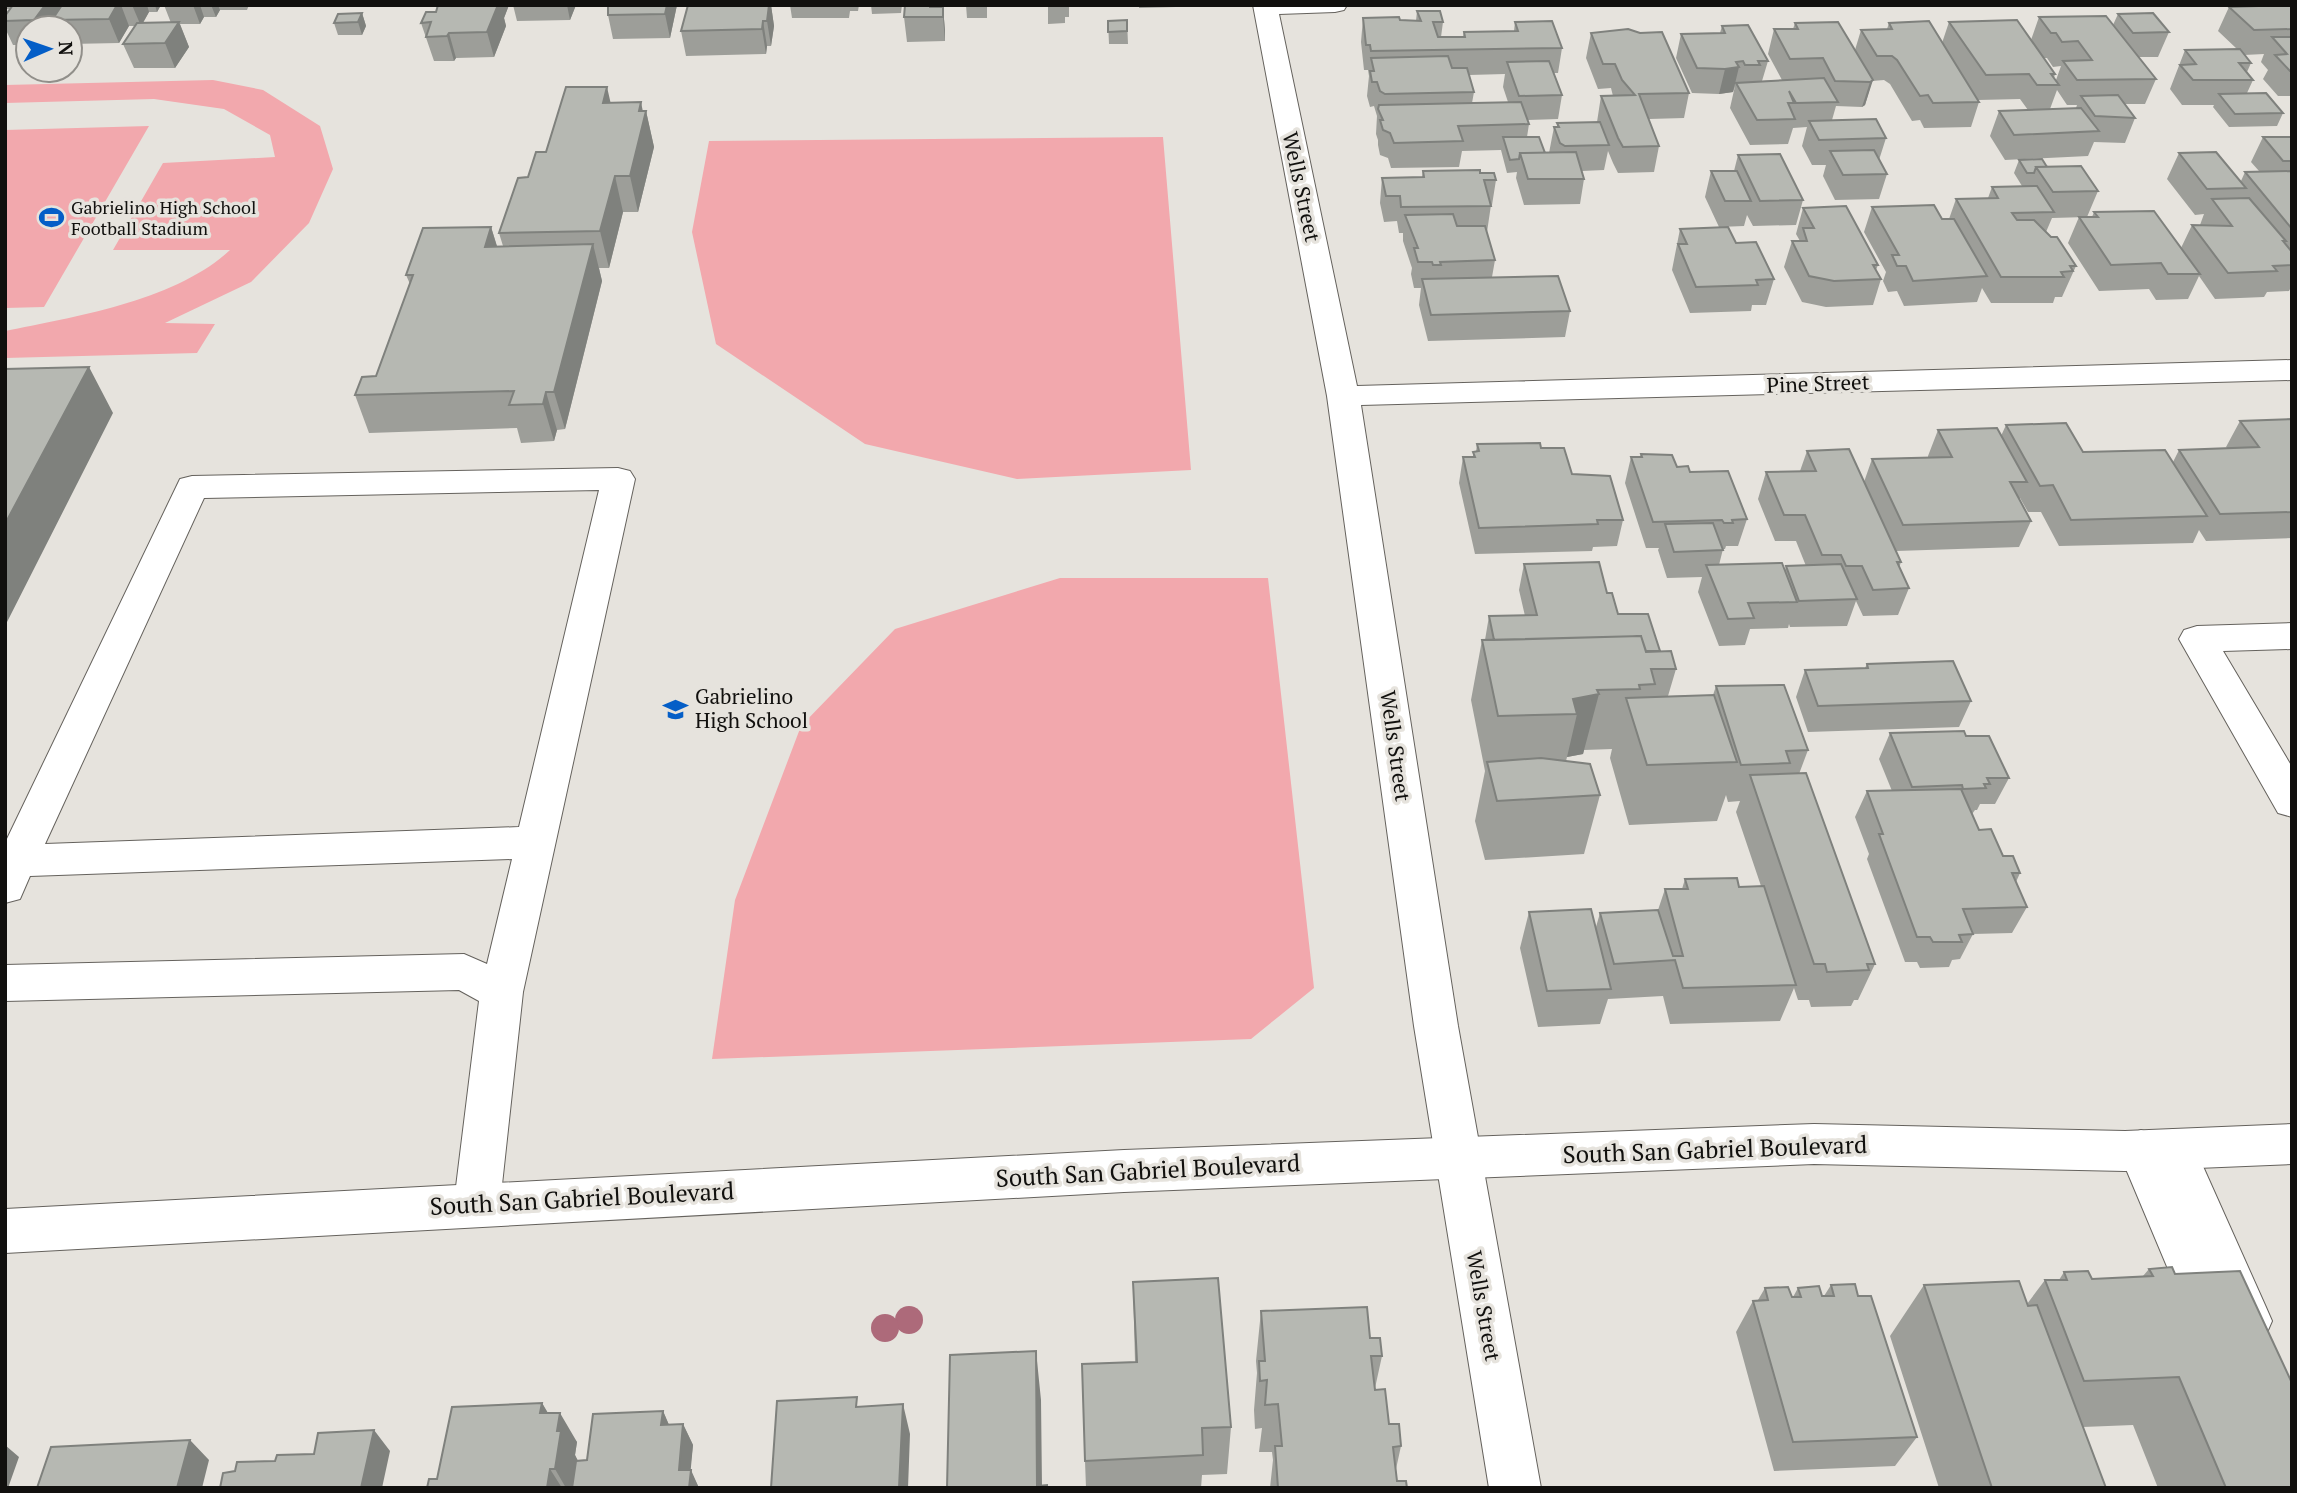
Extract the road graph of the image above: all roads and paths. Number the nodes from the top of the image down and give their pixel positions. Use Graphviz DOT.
graph roads {
  1 [pos="1335,5"];
  2 [pos="1266,6"];
  3 [pos="2292,370"];
  4 [pos="1343,396"];
  5 [pos="2292,636"];
  6 [pos="2292,802"];
  7 [pos="536,842"];
  8 [pos="11,874"];
  9 [pos="5,983"];
  10 [pos="502,992"];
  11 [pos="2292,1144"];
  12 [pos="2157,1150"];
  13 [pos="1458,1158"];
  14 [pos="477,1203"];
  15 [pos="5,1231"];
  16 [pos="2248,1362"];
  17 [pos="1515,1488"];
  1 -- 2 [label="street"];
  2 -- 4 [label="street, Wells Street"];
  3 -- 4 [label="street, Pine Street"];
  4 -- 13 [label="street, Wells Street"];
  5 -- 6 [label="street"];
  7 -- 8 [label="street"];
  7 -- 8 [label="street"];
  7 -- 10 [label="street"];
  9 -- 10 [label="street"];
  10 -- 14 [label="street"];
  11 -- 12 [label="street, South San Gabriel Boulevard"];
  12 -- 13 [label="street, South San Gabriel Boulevard"];
  12 -- 16 [label="street"];
  13 -- 14 [label="street, South San Gabriel Boulevard"];
  13 -- 17 [label="street, Wells Street"];
  14 -- 15 [label="street, South San Gabriel Boulevard"];
}
